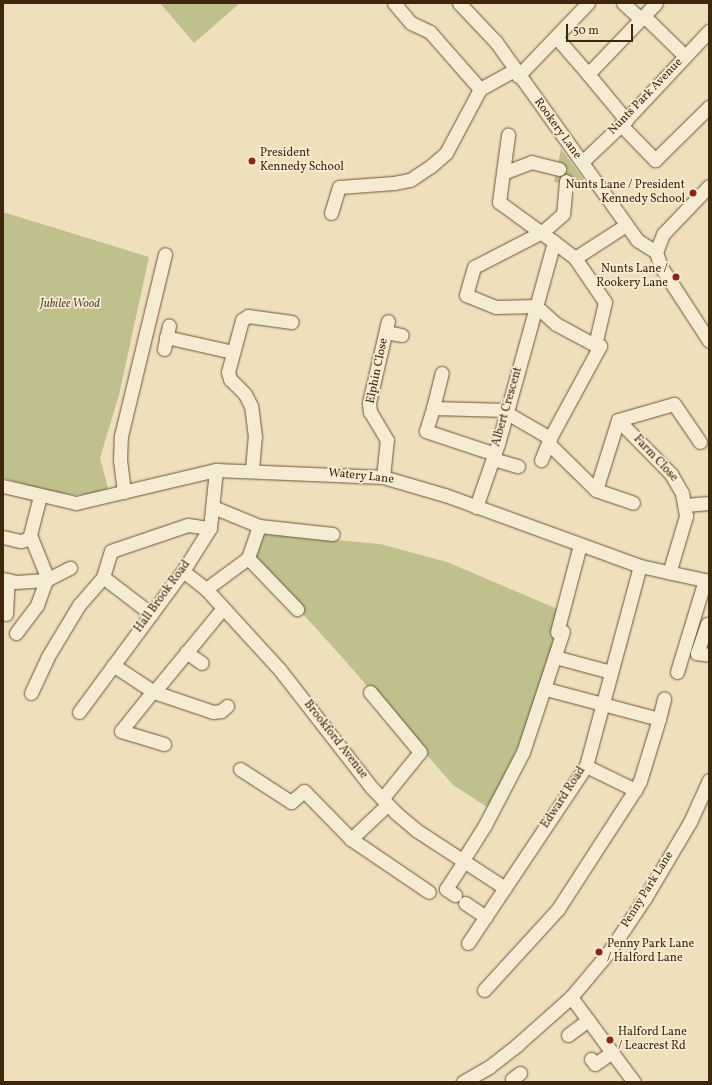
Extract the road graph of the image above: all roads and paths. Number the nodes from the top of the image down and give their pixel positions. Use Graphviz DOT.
graph roads {
  1 [pos="394,3"];
  2 [pos="459,3"];
  3 [pos="588,3"];
  4 [pos="623,3"];
  5 [pos="656,3"];
  6 [pos="642,18"];
  7 [pos="709,31"];
  8 [pos="556,37"];
  9 [pos="685,56"];
  10 [pos="516,73"];
  11 [pos="588,74"];
  12 [pos="480,89"];
  13 [pos="709,107"];
  14 [pos="623,122"];
  15 [pos="508,135"];
  16 [pos="582,162"];
  17 [pos="559,169"];
  18 [pos="503,173"];
  19 [pos="566,182"];
  20 [pos="709,186"];
  21 [pos="331,214"];
  22 [pos="626,225"];
  23 [pos="542,232"];
  24 [pos="554,242"];
  25 [pos="656,252"];
  26 [pos="165,254"];
  27 [pos="575,258"];
  28 [pos="536,306"];
  29 [pos="292,322"];
  30 [pos="402,335"];
  31 [pos="167,337"];
  32 [pos="709,341"];
  33 [pos="595,345"];
  34 [pos="233,352"];
  35 [pos="442,373"];
  36 [pos="433,408"];
  37 [pos="507,411"];
  38 [pos="618,420"];
  39 [pos="549,440"];
  40 [pos="700,442"];
  41 [pos="494,457"];
  42 [pos="541,460"];
  43 [pos="518,466"];
  44 [pos="216,470"];
  45 [pos="252,470"];
  46 [pos="383,477"];
  47 [pos="3,486"];
  48 [pos="596,490"];
  49 [pos="124,492"];
  50 [pos="40,496"];
  51 [pos="633,503"];
  52 [pos="709,503"];
  53 [pos="685,505"];
  54 [pos="213,507"];
  55 [pos="476,507"];
  56 [pos="259,526"];
  57 [pos="210,528"];
  58 [pos="333,534"];
  59 [pos="3,537"];
  60 [pos="31,538"];
  61 [pos="580,545"];
  62 [pos="248,558"];
  63 [pos="640,566"];
  64 [pos="70,568"];
  65 [pos="183,571"];
  66 [pos="670,573"];
  67 [pos="103,577"];
  68 [pos="6,580"];
  69 [pos="46,580"];
  70 [pos="707,580"];
  71 [pos="206,589"];
  72 [pos="223,608"];
  73 [pos="297,609"];
  74 [pos="6,614"];
  75 [pos="151,614"];
  76 [pos="707,624"];
  77 [pos="16,633"];
  78 [pos="186,652"];
  79 [pos="709,655"];
  80 [pos="555,657"];
  81 [pos="202,663"];
  82 [pos="113,665"];
  83 [pos="611,672"];
  84 [pos="677,672"];
  85 [pos="546,689"];
  86 [pos="154,691"];
  87 [pos="370,692"];
  88 [pos="31,693"];
  89 [pos="664,699"];
  90 [pos="602,704"];
  91 [pos="227,706"];
  92 [pos="79,712"];
  93 [pos="659,719"];
  94 [pos="164,744"];
  95 [pos="586,766"];
  96 [pos="240,769"];
  97 [pos="709,780"];
  98 [pos="635,790"];
  99 [pos="384,802"];
  100 [pos="351,839"];
  101 [pos="464,860"];
  102 [pos="505,888"];
  103 [pos="430,892"];
  104 [pos="455,895"];
  105 [pos="465,904"];
  106 [pos="486,917"];
  107 [pos="468,943"];
  108 [pos="484,990"];
  109 [pos="571,997"];
  110 [pos="588,1020"];
  111 [pos="568,1035"];
  112 [pos="612,1052"];
  113 [pos="591,1059"];
  114 [pos="463,1082"];
  115 [pos="634,1082"];
  1 -- 12 [label="street"];
  2 -- 10 [label="street, Rookery Lane"];
  3 -- 8 [label="street"];
  4 -- 6 [label="street"];
  5 -- 6 [label="street"];
  6 -- 9 [label="street"];
  6 -- 11 [label="street"];
  7 -- 9 [label="street, Nunts Park Avenue"];
  8 -- 10 [label="street"];
  8 -- 11 [label="street"];
  9 -- 14 [label="street, Nunts Park Avenue"];
  10 -- 12 [label="street"];
  10 -- 16 [label="street, Rookery Lane"];
  11 -- 14 [label="street"];
  12 -- 21 [label="street"];
  13 -- 14 [label="street"];
  14 -- 16 [label="street, Nunts Park Avenue"];
  15 -- 18 [label="street"];
  16 -- 22 [label="street, Rookery Lane"];
  17 -- 18 [label="street"];
  18 -- 23 [label="street"];
  19 -- 23 [label="street"];
  20 -- 25 [label="street"];
  22 -- 25 [label="street, Rookery Lane"];
  22 -- 27 [label="street"];
  23 -- 24 [label="street"];
  23 -- 28 [label="street"];
  24 -- 27 [label="street"];
  24 -- 28 [label="street, Albert Crescent"];
  25 -- 32 [label="street"];
  26 -- 49 [label="street"];
  27 -- 33 [label="street"];
  28 -- 33 [label="street"];
  28 -- 37 [label="street, Albert Crescent"];
  29 -- 34 [label="street"];
  30 -- 46 [label="street, Elphin Close"];
  31 -- 34 [label="street"];
  33 -- 39 [label="street"];
  34 -- 45 [label="street"];
  35 -- 36 [label="street"];
  36 -- 37 [label="street"];
  36 -- 41 [label="street"];
  37 -- 39 [label="street"];
  37 -- 41 [label="street, Albert Crescent"];
  38 -- 40 [label="street"];
  38 -- 48 [label="street"];
  38 -- 53 [label="street, Farm Close"];
  39 -- 42 [label="street"];
  39 -- 48 [label="street"];
  41 -- 43 [label="street"];
  41 -- 55 [label="street, Albert Crescent"];
  44 -- 45 [label="street, Watery Lane"];
  44 -- 49 [label="street, Watery Lane"];
  44 -- 54 [label="street, Hall Brook Road"];
  45 -- 46 [label="street, Watery Lane"];
  46 -- 55 [label="street, Watery Lane"];
  47 -- 50 [label="street, Watery Lane"];
  48 -- 51 [label="street"];
  49 -- 50 [label="street, Watery Lane"];
  50 -- 60 [label="street"];
  52 -- 53 [label="street"];
  53 -- 66 [label="street, Farm Close"];
  54 -- 56 [label="street"];
  54 -- 57 [label="street, Hall Brook Road"];
  55 -- 61 [label="street, Watery Lane"];
  56 -- 58 [label="street"];
  56 -- 62 [label="street"];
  57 -- 65 [label="street, Hall Brook Road"];
  57 -- 67 [label="street"];
  59 -- 60 [label="street"];
  60 -- 69 [label="street"];
  61 -- 63 [label="street, Watery Lane"];
  61 -- 80 [label="street"];
  62 -- 71 [label="street"];
  62 -- 73 [label="street"];
  63 -- 66 [label="street, Watery Lane"];
  63 -- 83 [label="street, Edward Road"];
  64 -- 69 [label="street"];
  65 -- 71 [label="street, Brookford Avenue"];
  65 -- 75 [label="street, Hall Brook Road"];
  66 -- 70 [label="street, Watery Lane"];
  67 -- 75 [label="street"];
  67 -- 88 [label="street"];
  68 -- 69 [label="street"];
  68 -- 74 [label="street"];
  69 -- 77 [label="street"];
  70 -- 84 [label="street"];
  71 -- 72 [label="street, Brookford Avenue"];
  72 -- 78 [label="street"];
  72 -- 99 [label="street, Brookford Avenue"];
  75 -- 82 [label="street, Hall Brook Road"];
  76 -- 79 [label="street"];
  78 -- 81 [label="street"];
  78 -- 86 [label="street"];
  80 -- 83 [label="street"];
  80 -- 85 [label="street"];
  82 -- 86 [label="street"];
  82 -- 92 [label="street, Hall Brook Road"];
  83 -- 90 [label="street, Edward Road"];
  85 -- 90 [label="street"];
  85 -- 101 [label="street"];
  86 -- 91 [label="street"];
  86 -- 94 [label="street"];
  87 -- 99 [label="street"];
  89 -- 93 [label="street"];
  90 -- 93 [label="street"];
  90 -- 95 [label="street, Edward Road"];
  93 -- 98 [label="street"];
  95 -- 98 [label="street"];
  95 -- 102 [label="street, Edward Road"];
  96 -- 100 [label="street"];
  97 -- 109 [label="street, Penny Park Lane"];
  98 -- 108 [label="street"];
  99 -- 100 [label="street"];
  99 -- 101 [label="street, Brookford Avenue"];
  100 -- 103 [label="street"];
  101 -- 102 [label="street, Brookford Avenue"];
  101 -- 104 [label="street"];
  102 -- 106 [label="street, Edward Road"];
  105 -- 106 [label="street"];
  106 -- 107 [label="street, Edward Road"];
  109 -- 110 [label="street"];
  109 -- 114 [label="street, Penny Park Lane"];
  110 -- 111 [label="street"];
  110 -- 112 [label="street"];
  112 -- 113 [label="street"];
  112 -- 115 [label="street"];
}
